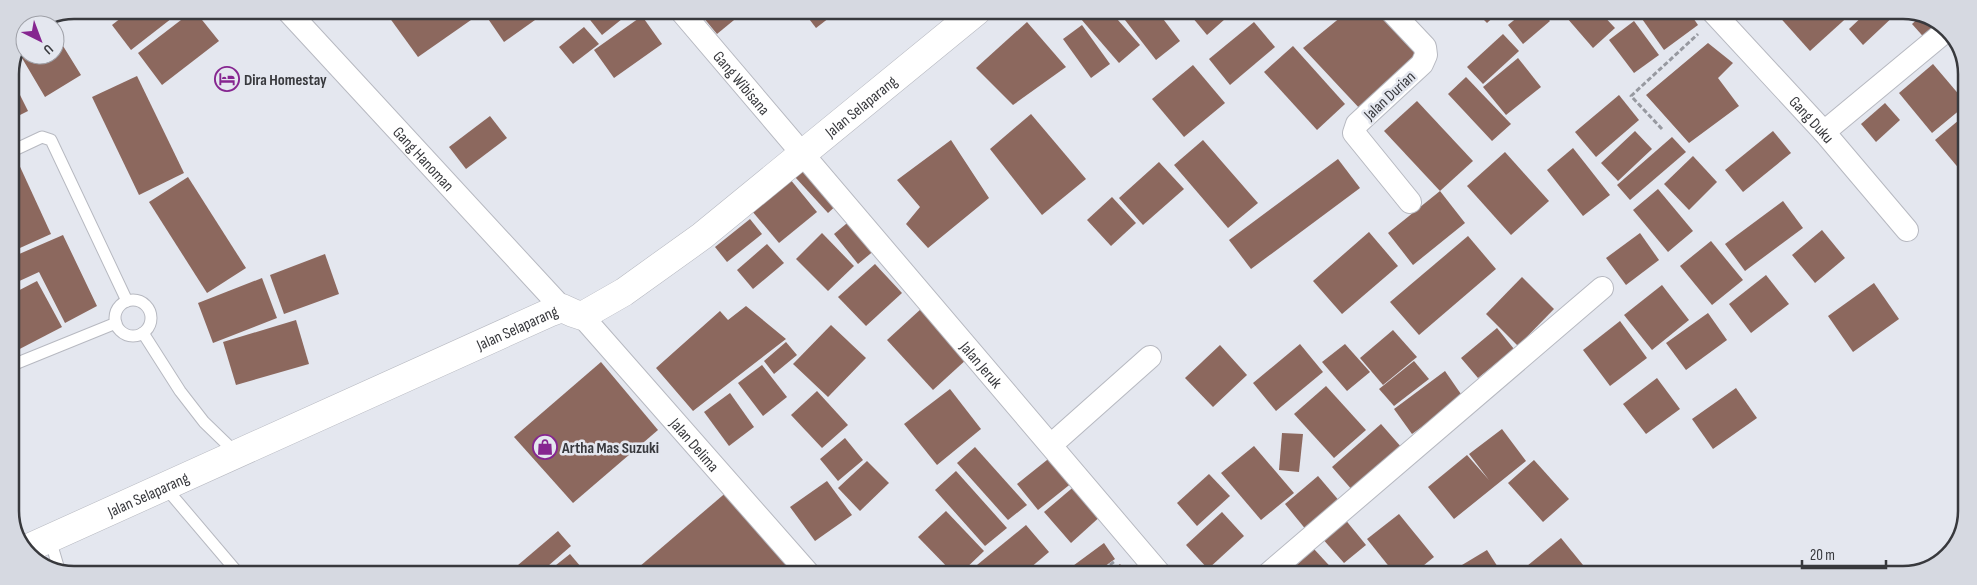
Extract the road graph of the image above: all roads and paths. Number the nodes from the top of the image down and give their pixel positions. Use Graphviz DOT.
graph roads {
  1 [pos="295,19"];
  2 [pos="688,19"];
  3 [pos="967,19"];
  4 [pos="1398,19"];
  5 [pos="1710,19"];
  6 [pos="1720,19"];
  7 [pos="1941,35"];
  8 [pos="1662,129"];
  9 [pos="1824,132"];
  10 [pos="19,148"];
  11 [pos="802,154"];
  12 [pos="1410,202"];
  13 [pos="1907,230"];
  14 [pos="1602,288"];
  15 [pos="127,301"];
  16 [pos="572,312"];
  17 [pos="116,323"];
  18 [pos="143,333"];
  19 [pos="1150,357"];
  20 [pos="19,362"];
  21 [pos="1051,445"];
  22 [pos="238,454"];
  23 [pos="165,487"];
  24 [pos="50,539"];
  25 [pos="31,547"];
  26 [pos="57,563"];
  27 [pos="232,566"];
  28 [pos="802,566"];
  29 [pos="1153,566"];
  30 [pos="1277,566"];
  1 -- 16 [label="street, Gang Hanoman"];
  2 -- 11 [label="street, Gang Wibisana"];
  3 -- 11 [label="main road, Jalan Selaparang"];
  4 -- 12 [label="street, Jalan Durian"];
  5 -- 8 [label="path"];
  6 -- 9 [label="street, Gang Duku"];
  7 -- 9 [label="street"];
  9 -- 13 [label="street, Gang Duku"];
  10 -- 15 [label="lane"];
  11 -- 16 [label="main road, Jalan Selaparang"];
  11 -- 21 [label="street, Jalan Jeruk"];
  14 -- 30 [label="street"];
  15 -- 17 [label="lane"];
  15 -- 18 [label="lane"];
  16 -- 22 [label="main road, Jalan Selaparang"];
  16 -- 28 [label="street, Jalan Delima"];
  17 -- 18 [label="lane"];
  17 -- 20 [label="lane"];
  18 -- 22 [label="lane"];
  19 -- 21 [label="street"];
  21 -- 29 [label="street, Jalan Jeruk"];
  22 -- 23 [label="main road, Jalan Selaparang"];
  23 -- 24 [label="main road, Jalan Selaparang"];
  23 -- 27 [label="lane"];
  24 -- 25 [label="main road, Jalan Selaparang"];
  24 -- 26 [label="lane"];
}
